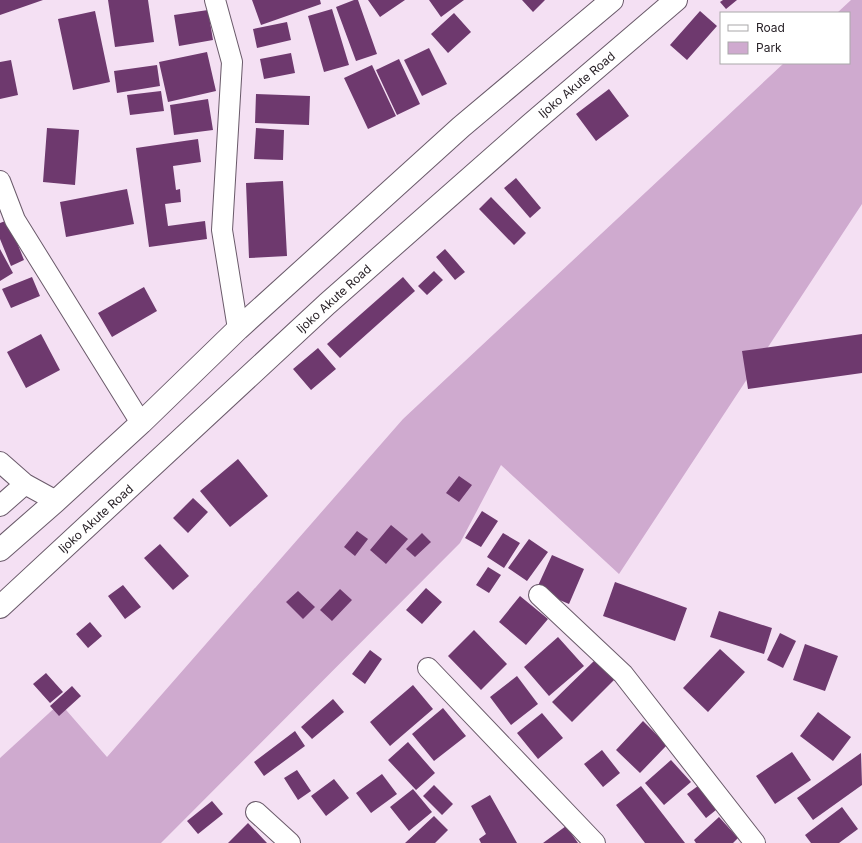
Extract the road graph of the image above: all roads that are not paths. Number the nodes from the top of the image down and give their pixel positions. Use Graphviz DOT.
graph roads {
  1 [pos="215,0"];
  2 [pos="612,0"];
  3 [pos="676,0"];
  4 [pos="0,181"];
  5 [pos="238,329"];
  6 [pos="141,423"];
  7 [pos="0,462"];
  8 [pos="25,484"];
  9 [pos="56,501"];
  10 [pos="0,506"];
  11 [pos="0,550"];
  12 [pos="539,595"];
  13 [pos="0,607"];
  14 [pos="428,668"];
  15 [pos="256,812"];
  16 [pos="290,843"];
  17 [pos="595,843"];
  18 [pos="756,843"];
  1 -- 5 [label="street"];
  2 -- 5 [label="main road"];
  3 -- 13 [label="main road, Ijoko Akute Road"];
  4 -- 6 [label="street"];
  5 -- 6 [label="main road"];
  6 -- 9 [label="main road"];
  7 -- 8 [label="street"];
  8 -- 9 [label="street"];
  8 -- 10 [label="street"];
  9 -- 11 [label="main road"];
  12 -- 18 [label="street"];
  14 -- 17 [label="street"];
  15 -- 16 [label="street"];
}
